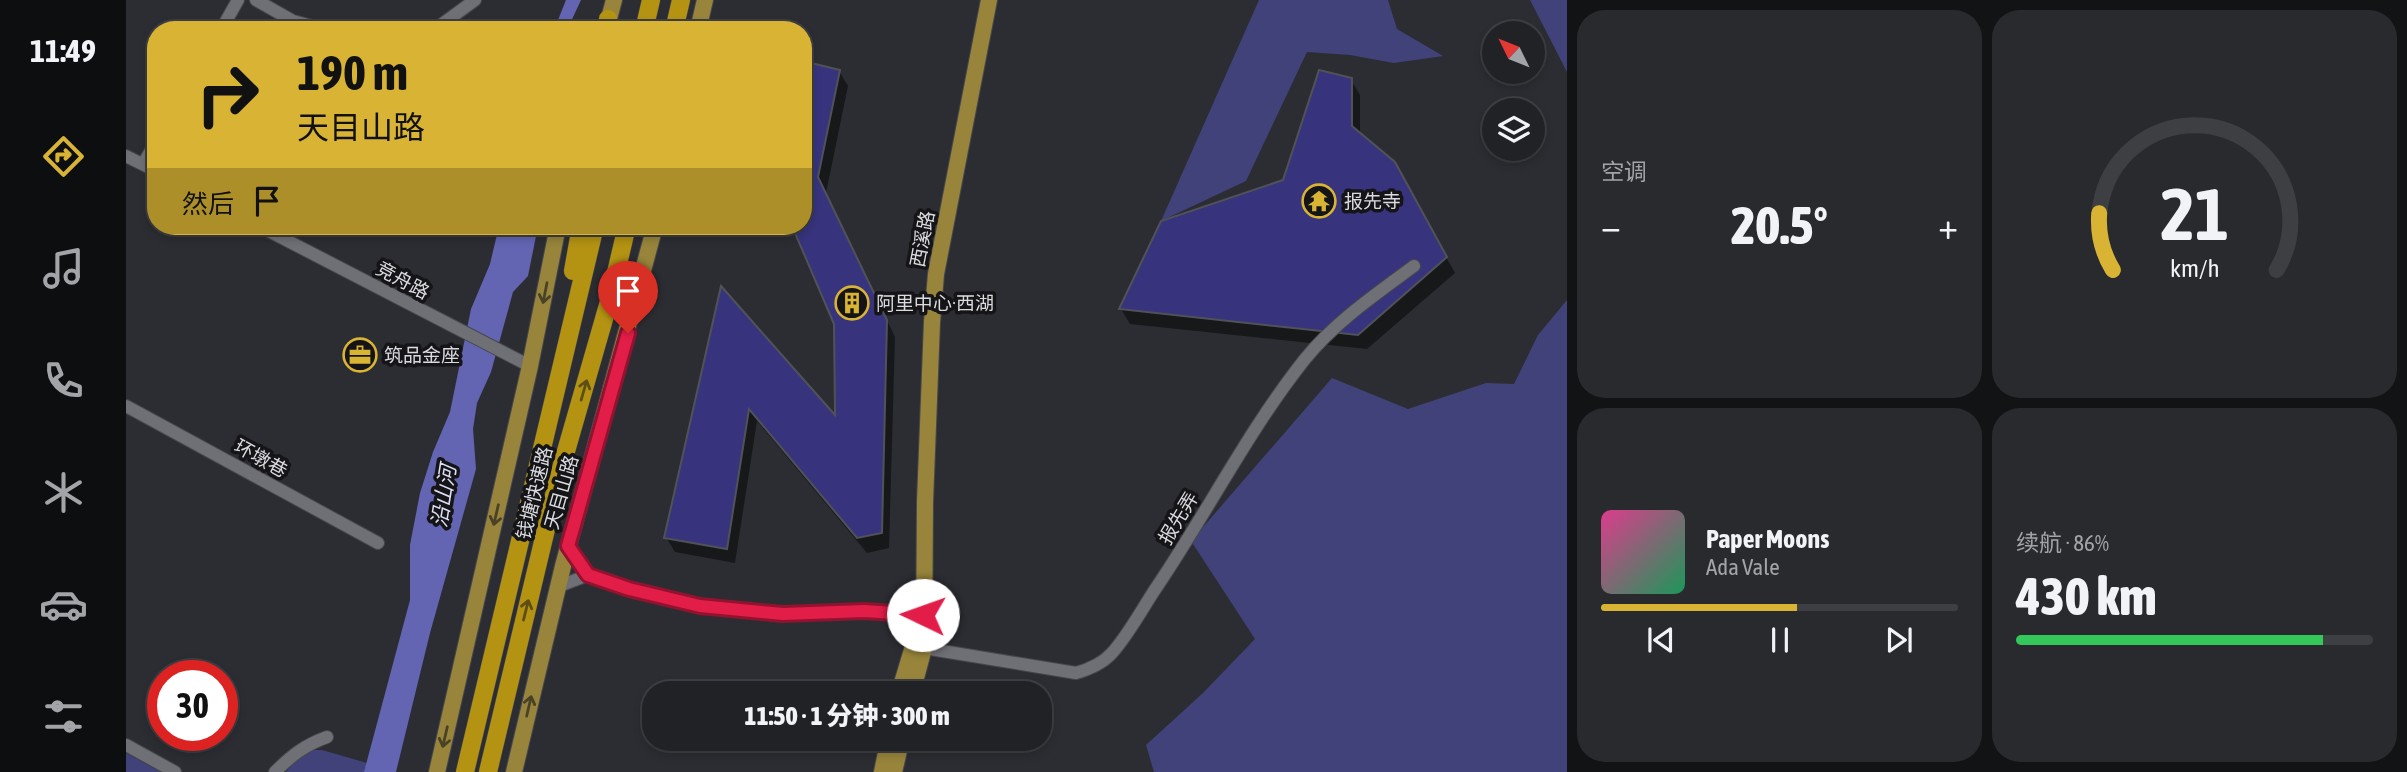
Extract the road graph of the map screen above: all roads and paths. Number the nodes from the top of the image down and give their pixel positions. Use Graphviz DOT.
graph roads {
  1 [pos="238,0"];
  2 [pos="256,0"];
  3 [pos="475,0"];
  4 [pos="614,0"];
  5 [pos="651,0"];
  6 [pos="681,0"];
  7 [pos="705,0"];
  8 [pos="989,0"];
  9 [pos="226,21"];
  10 [pos="291,21"];
  11 [pos="446,21"];
  12 [pos="608,21"];
  13 [pos="646,21"];
  14 [pos="676,21"];
  15 [pos="700,21"];
  16 [pos="126,156"];
  17 [pos="147,157"];
  18 [pos="143,164"];
  19 [pos="147,166"];
  20 [pos="276,235"];
  21 [pos="556,235"];
  22 [pos="580,235"];
  23 [pos="593,235"];
  24 [pos="625,235"];
  25 [pos="631,235"];
  26 [pos="653,235"];
  27 [pos="1414,266"];
  28 [pos="610,298"];
  29 [pos="530,366"];
  30 [pos="555,391"];
  31 [pos="126,406"];
  32 [pos="378,543"];
  33 [pos="568,546"];
  34 [pos="588,575"];
  35 [pos="558,587"];
  36 [pos="923,615"];
  37 [pos="924,648"];
  38 [pos="903,681"];
  39 [pos="915,681"];
  40 [pos="327,737"];
  41 [pos="126,745"];
  42 [pos="886,751"];
  43 [pos="899,751"];
  44 [pos="175,772"];
  45 [pos="275,772"];
  46 [pos="437,772"];
  47 [pos="465,772"];
  48 [pos="488,772"];
  49 [pos="514,772"];
  50 [pos="881,772"];
  51 [pos="894,772"];
  1 -- 9 [label="street"];
  2 -- 10 [label="street"];
  3 -- 11 [label="street"];
  4 -- 12 [label="main road"];
  5 -- 13 [label="highway"];
  6 -- 14 [label="highway"];
  7 -- 15 [label="main road"];
  8 -- 36 [label="main road, 西溪路"];
  16 -- 18 [label="street"];
  17 -- 18 [label="street"];
  18 -- 19 [label="street"];
  20 -- 29 [label="street, 竞舟路"];
  21 -- 29 [label="main road, one-way"];
  22 -- 30 [label="highway"];
  23 -- 30 [label="highway, 钱塘快速路"];
  24 -- 28 [label="highway, 钱塘快速路"];
  25 -- 28 [label="highway"];
  26 -- 33 [label="main road, 天目山路"];
  27 -- 37 [label="street, 报先弄"];
  48 -- 28 [label="highway, 钱塘快速路, one-way"];
  29 -- 46 [label="main road, one-way"];
  30 -- 47 [label="highway, 钱塘快速路"];
  31 -- 32 [label="street, 环墩巷"];
  33 -- 34 [label="street"];
  33 -- 35 [label="main road, 天目山路"];
  34 -- 35 [label="street"];
  34 -- 36 [label="street"];
  49 -- 35 [label="main road, 天目山路, one-way"];
  36 -- 37 [label="main road, 西溪路"];
  36 -- 38 [label="main road, 西溪路"];
  37 -- 39 [label="main road, 西溪路"];
  40 -- 45 [label="street"];
  41 -- 44 [label="street"];
  42 -- 50 [label="main road"];
  43 -- 51 [label="main road"];
}
